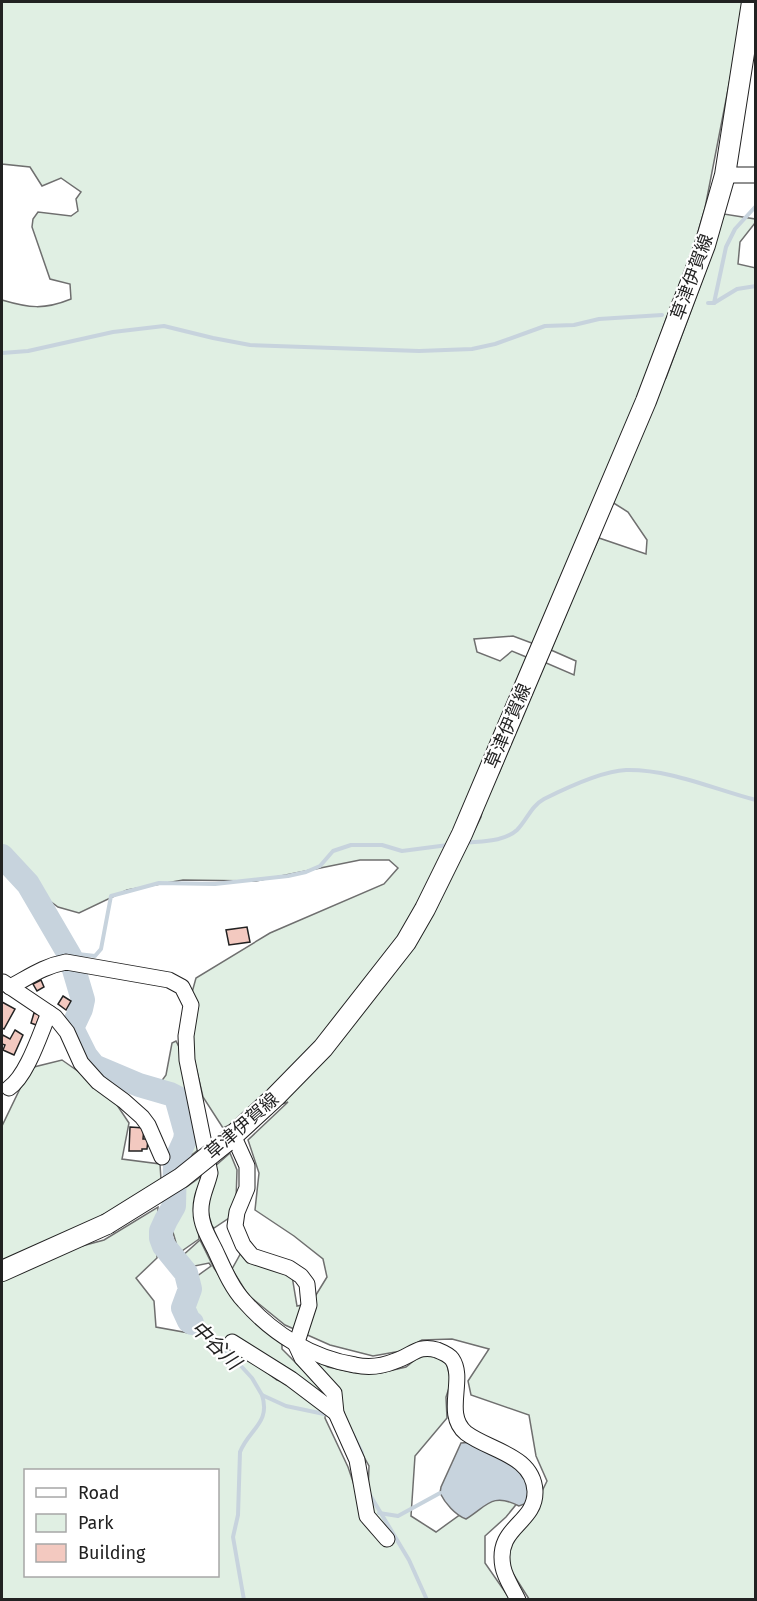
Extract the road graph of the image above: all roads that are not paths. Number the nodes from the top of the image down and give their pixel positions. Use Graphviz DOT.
graph roads {
  1 [pos="752,2"];
  2 [pos="756,175"];
  3 [pos="725,176"];
  4 [pos="5,984"];
  5 [pos="49,1013"];
  6 [pos="9,1088"];
  7 [pos="230,1138"];
  8 [pos="162,1157"];
  9 [pos="2,1271"];
  10 [pos="232,1342"];
  11 [pos="296,1345"];
  12 [pos="336,1413"];
  13 [pos="387,1539"];
  14 [pos="518,1599"];
  1 -- 3 [label="main road, 草津伊賀線"];
  2 -- 3 [label="street"];
  3 -- 7 [label="main road, 草津伊賀線"];
  4 -- 5 [label="street"];
  4 -- 11 [label="street"];
  5 -- 6 [label="street"];
  5 -- 8 [label="street"];
  7 -- 9 [label="main road, 草津伊賀線, bridge"];
  7 -- 11 [label="street"];
  10 -- 12 [label="street"];
  11 -- 12 [label="street"];
  11 -- 14 [label="street"];
  12 -- 13 [label="street"];
}
